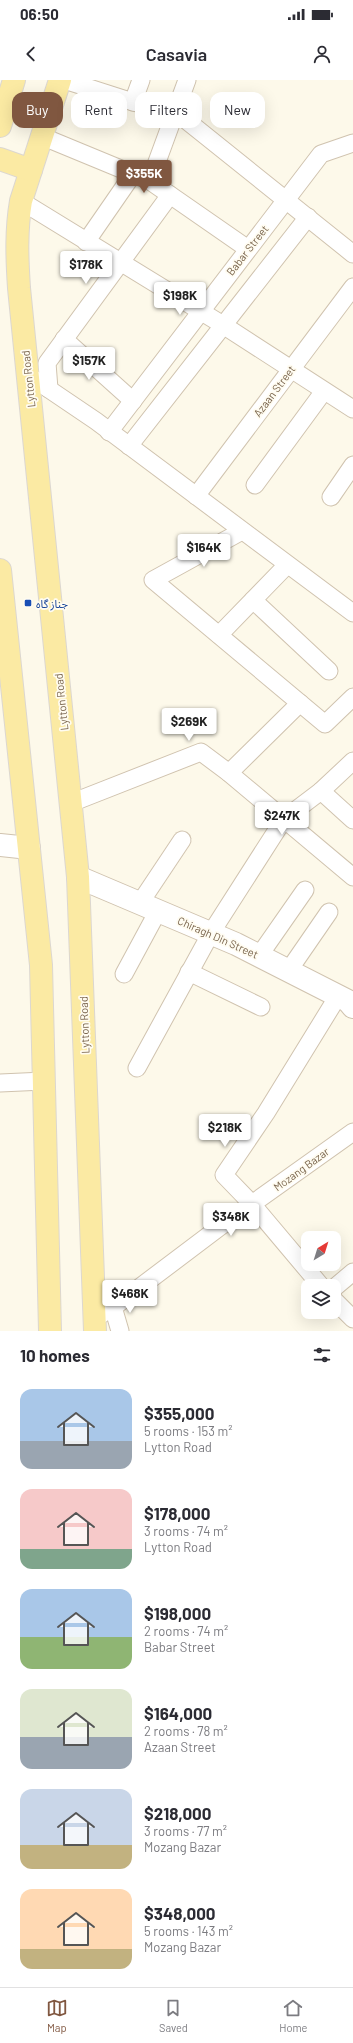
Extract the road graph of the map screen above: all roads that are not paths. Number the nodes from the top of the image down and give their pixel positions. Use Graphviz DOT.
graph roads {
  1 [pos="14,80"];
  2 [pos="60,80"];
  3 [pos="64,80"];
  4 [pos="141,80"];
  5 [pos="187,80"];
  6 [pos="183,92"];
  7 [pos="133,102"];
  8 [pos="0,126"];
  9 [pos="170,128"];
  10 [pos="196,128"];
  11 [pos="41,136"];
  12 [pos="353,143"];
  13 [pos="0,159"];
  14 [pos="31,170"];
  15 [pos="133,174"];
  16 [pos="150,181"];
  17 [pos="170,195"];
  18 [pos="286,199"];
  19 [pos="21,201"];
  20 [pos="308,217"];
  21 [pos="86,242"];
  22 [pos="248,249"];
  23 [pos="353,254"];
  24 [pos="121,262"];
  25 [pos="353,287"];
  26 [pos="200,311"];
  27 [pos="223,325"];
  28 [pos="64,340"];
  29 [pos="291,369"];
  30 [pos="28,375"];
  31 [pos="49,389"];
  32 [pos="324,391"];
  33 [pos="133,401"];
  34 [pos="353,409"];
  35 [pos="110,432"];
  36 [pos="129,446"];
  37 [pos="353,466"];
  38 [pos="255,485"];
  39 [pos="196,496"];
  40 [pos="331,497"];
  41 [pos="242,531"];
  42 [pos="287,565"];
  43 [pos="0,570"];
  44 [pos="252,600"];
  45 [pos="353,613"];
  46 [pos="219,635"];
  47 [pos="330,671"];
  48 [pos="353,697"];
  49 [pos="300,703"];
  50 [pos="353,761"];
  51 [pos="229,773"];
  52 [pos="321,791"];
  53 [pos="71,803"];
  54 [pos="284,819"];
  55 [pos="353,820"];
  56 [pos="182,840"];
  57 [pos="0,845"];
  58 [pos="29,848"];
  59 [pos="78,877"];
  60 [pos="353,877"];
  61 [pos="305,890"];
  62 [pos="149,907"];
  63 [pos="330,912"];
  64 [pos="211,933"];
  65 [pos="259,956"];
  66 [pos="288,970"];
  67 [pos="190,972"];
  68 [pos="124,974"];
  69 [pos="346,1001"];
  70 [pos="261,1006"];
  71 [pos="137,1068"];
  72 [pos="44,1081"];
  73 [pos="0,1083"];
  74 [pos="353,1132"];
  75 [pos="252,1204"];
  76 [pos="353,1272"];
  77 [pos="315,1279"];
  78 [pos="341,1282"];
  79 [pos="113,1307"];
  80 [pos="341,1307"];
  81 [pos="353,1318"];
  82 [pos="94,1325"];
  83 [pos="50,1331"];
  84 [pos="120,1331"];
  1 -- 8 [label="main road"];
  2 -- 11 [label="main road, Lytton Road"];
  3 -- 7 [label="street"];
  4 -- 7 [label="street"];
  5 -- 6 [label="street"];
  9 -- 16 [label="street"];
  10 -- 18 [label="street"];
  11 -- 14 [label="main road, Lytton Road"];
  11 -- 15 [label="street"];
  12 -- 18 [label="street, Babar Street"];
  13 -- 14 [label="main road"];
  14 -- 19 [label="main road, Lytton Road"];
  15 -- 16 [label="street"];
  15 -- 21 [label="street"];
  16 -- 17 [label="street"];
  17 -- 22 [label="street"];
  17 -- 24 [label="street"];
  18 -- 20 [label="street"];
  18 -- 22 [label="street, Babar Street"];
  19 -- 21 [label="street"];
  19 -- 30 [label="main road, Lytton Road"];
  20 -- 23 [label="street"];
  20 -- 27 [label="street"];
  21 -- 24 [label="street"];
  22 -- 26 [label="street, Babar Street"];
  24 -- 26 [label="street"];
  24 -- 28 [label="street"];
  25 -- 29 [label="street, Azaan Street"];
  26 -- 27 [label="street"];
  26 -- 33 [label="street, Babar Street"];
  27 -- 29 [label="street"];
  27 -- 36 [label="street"];
  28 -- 31 [label="street"];
  28 -- 33 [label="street"];
  29 -- 32 [label="street"];
  29 -- 39 [label="street, Azaan Street"];
  30 -- 31 [label="street"];
  30 -- 53 [label="main road, Lytton Road"];
  31 -- 35 [label="street"];
  32 -- 34 [label="street"];
  32 -- 38 [label="street"];
  33 -- 35 [label="street, Babar Street"];
  35 -- 36 [label="street"];
  36 -- 39 [label="street"];
  37 -- 40 [label="street"];
  39 -- 41 [label="street"];
  41 -- 42 [label="street"];
  41 -- 46 [label="street"];
  42 -- 44 [label="street"];
  42 -- 45 [label="street"];
  43 -- 58 [label="main road"];
  44 -- 46 [label="street"];
  44 -- 47 [label="street"];
  46 -- 49 [label="street"];
  48 -- 49 [label="street"];
  49 -- 51 [label="street"];
  50 -- 52 [label="street"];
  51 -- 53 [label="street"];
  51 -- 54 [label="street"];
  52 -- 54 [label="street"];
  52 -- 55 [label="street"];
  53 -- 59 [label="main road, Lytton Road"];
  54 -- 60 [label="street"];
  54 -- 64 [label="street"];
  56 -- 62 [label="street"];
  57 -- 58 [label="street"];
  58 -- 72 [label="main road"];
  59 -- 62 [label="street, Chiragh Din Street"];
  59 -- 82 [label="main road, Lytton Road"];
  61 -- 65 [label="street"];
  62 -- 64 [label="street, Chiragh Din Street"];
  62 -- 68 [label="street"];
  63 -- 66 [label="street"];
  64 -- 65 [label="street, Chiragh Din Street"];
  64 -- 67 [label="street"];
  65 -- 66 [label="street, Chiragh Din Street"];
  66 -- 69 [label="street, Chiragh Din Street"];
  67 -- 70 [label="street"];
  67 -- 71 [label="street"];
  69 -- 75 [label="street"];
  72 -- 73 [label="street"];
  72 -- 83 [label="main road"];
  74 -- 75 [label="street, Mozang Bazar"];
  75 -- 77 [label="street"];
  75 -- 79 [label="street, Mozang Bazar"];
  76 -- 78 [label="street"];
  79 -- 82 [label="street, Mozang Bazar"];
  79 -- 84 [label="street"];
  80 -- 81 [label="street"];
}
